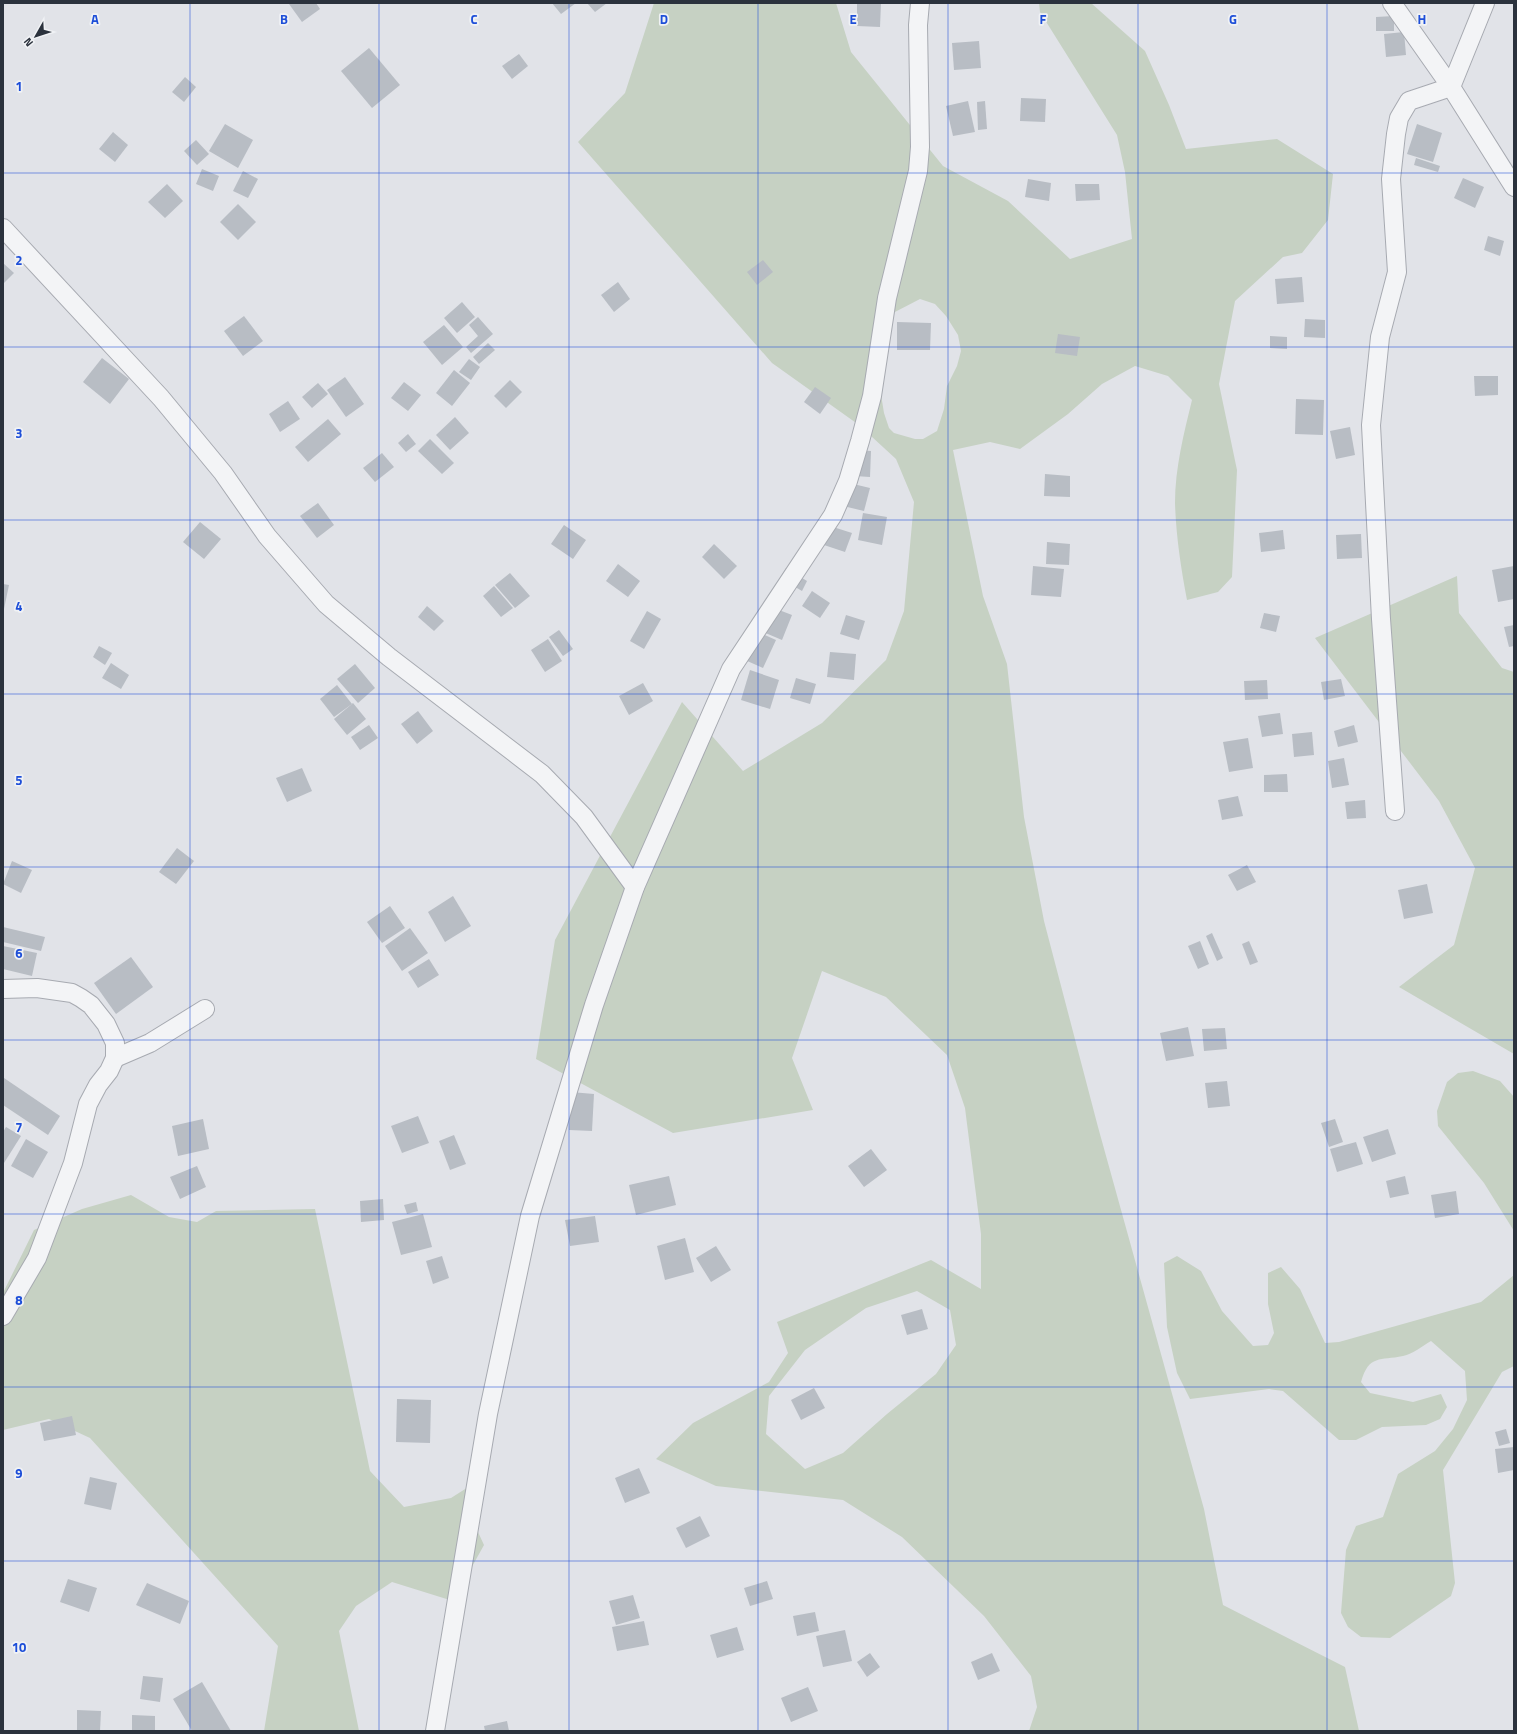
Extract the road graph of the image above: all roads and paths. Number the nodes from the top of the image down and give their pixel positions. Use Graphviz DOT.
graph roads {
  1 [pos="920,3"];
  2 [pos="1392,3"];
  3 [pos="1485,3"];
  4 [pos="1451,87"];
  5 [pos="1514,187"];
  6 [pos="3,228"];
  7 [pos="1395,811"];
  8 [pos="635,887"];
  9 [pos="3,988"];
  10 [pos="205,1009"];
  11 [pos="115,1058"];
  12 [pos="3,1316"];
  13 [pos="435,1731"];
  1 -- 8 [label="street"];
  2 -- 4 [label="street"];
  3 -- 4 [label="street"];
  4 -- 5 [label="street"];
  4 -- 7 [label="street"];
  6 -- 8 [label="street"];
  8 -- 13 [label="street"];
  9 -- 11 [label="street"];
  10 -- 11 [label="street"];
  11 -- 12 [label="street"];
}
